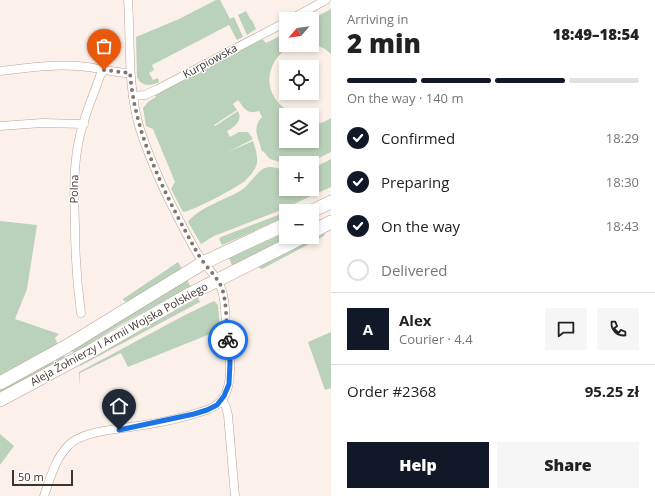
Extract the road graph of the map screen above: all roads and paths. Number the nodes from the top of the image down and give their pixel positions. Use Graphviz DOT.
graph roads {
  1 [pos="128,0"];
  2 [pos="326,0"];
  3 [pos="304,12"];
  4 [pos="279,26"];
  5 [pos="104,70"];
  6 [pos="0,71"];
  7 [pos="130,73"];
  8 [pos="133,96"];
  9 [pos="84,124"];
  10 [pos="0,126"];
  11 [pos="331,202"];
  12 [pos="319,208"];
  13 [pos="331,222"];
  14 [pos="279,227"];
  15 [pos="319,228"];
  16 [pos="289,244"];
  17 [pos="203,262"];
  18 [pos="218,281"];
  19 [pos="81,313"];
  20 [pos="0,383"];
  21 [pos="0,400"];
  22 [pos="222,400"];
  23 [pos="44,496"];
  24 [pos="235,496"];
  1 -- 7 [label="street"];
  2 -- 3 [label="street"];
  4 -- 8 [label="street, Kurpiowska"];
  5 -- 6 [label="street"];
  5 -- 7 [label="street"];
  5 -- 9 [label="street, Polna"];
  7 -- 8 [label="street"];
  8 -- 17 [label="street"];
  9 -- 10 [label="street"];
  9 -- 19 [label="street, Polna"];
  11 -- 12 [label="main road"];
  13 -- 15 [label="main road"];
  14 -- 17 [label="main road, Aleja Żołnierzy I Armii Wojska Polskiego"];
  16 -- 18 [label="main road, Aleja Żołnierzy I Armii Wojska Polskiego"];
  17 -- 18 [label="street"];
  17 -- 20 [label="main road, Aleja Żołnierzy I Armii Wojska Polskiego"];
  18 -- 21 [label="main road, Aleja Żołnierzy I Armii Wojska Polskiego"];
  18 -- 22 [label="street"];
  22 -- 23 [label="street"];
  22 -- 24 [label="street"];
}
